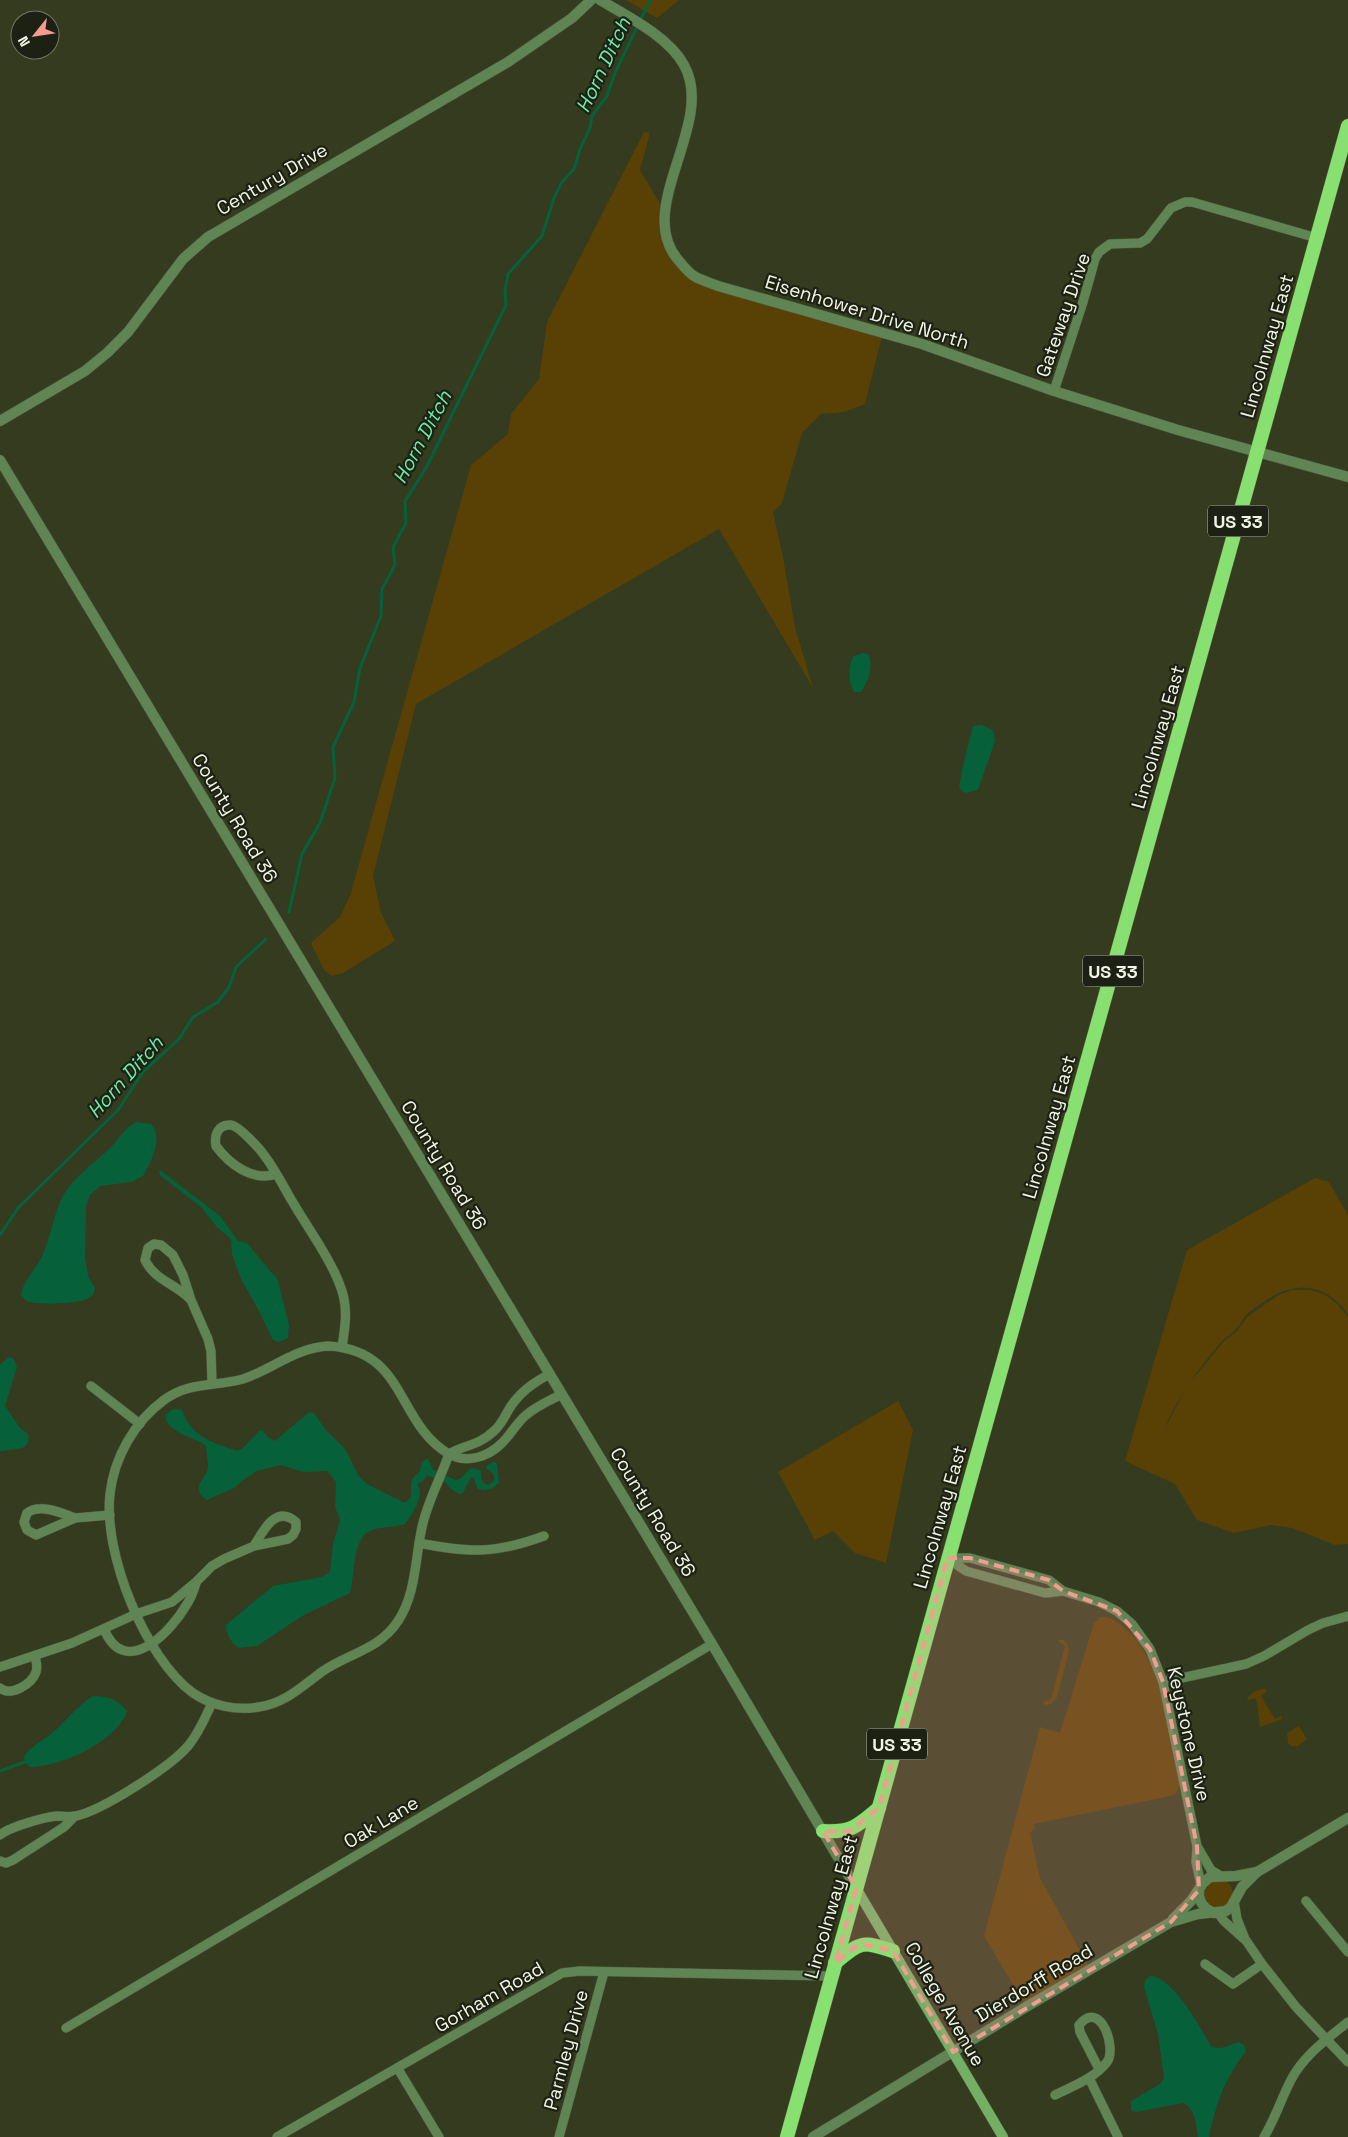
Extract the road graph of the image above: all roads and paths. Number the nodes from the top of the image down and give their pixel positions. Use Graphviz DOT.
graph roads {
  1 [pos="591,0"];
  2 [pos="600,0"];
  3 [pos="1348,126"];
  4 [pos="1317,238"];
  5 [pos="1054,391"];
  6 [pos="0,421"];
  7 [pos="1257,452"];
  8 [pos="0,460"];
  9 [pos="1348,477"];
  10 [pos="276,1174"];
  11 [pos="191,1300"];
  12 [pos="342,1347"];
  13 [pos="550,1374"];
  14 [pos="212,1383"];
  15 [pos="91,1386"];
  16 [pos="562,1394"];
  17 [pos="140,1424"];
  18 [pos="449,1454"];
  19 [pos="110,1515"];
  20 [pos="75,1518"];
  21 [pos="544,1536"];
  22 [pos="419,1544"];
  23 [pos="254,1546"];
  24 [pos="948,1558"];
  25 [pos="196,1582"];
  26 [pos="1063,1591"];
  27 [pos="136,1614"];
  28 [pos="1348,1616"];
  29 [pos="104,1630"];
  30 [pos="152,1644"];
  31 [pos="712,1644"];
  32 [pos="34,1656"];
  33 [pos="0,1667"];
  34 [pos="1163,1682"];
  35 [pos="0,1688"];
  36 [pos="212,1703"];
  37 [pos="879,1807"];
  38 [pos="75,1816"];
  39 [pos="1348,1818"];
  40 [pos="823,1831"];
  41 [pos="0,1835"];
  42 [pos="1197,1846"];
  43 [pos="0,1861"];
  44 [pos="1256,1872"];
  45 [pos="1222,1876"];
  46 [pos="856,1888"];
  47 [pos="1200,1888"];
  48 [pos="1235,1900"];
  49 [pos="1306,1901"];
  50 [pos="1216,1913"];
  51 [pos="1171,1922"];
  52 [pos="1245,1939"];
  53 [pos="1347,1950"];
  54 [pos="893,1951"];
  55 [pos="1205,1964"];
  56 [pos="1262,1964"];
  57 [pos="833,1969"];
  58 [pos="604,1972"];
  59 [pos="1348,2022"];
  60 [pos="66,2028"];
  61 [pos="1326,2040"];
  62 [pos="953,2052"];
  63 [pos="1348,2062"];
  64 [pos="398,2069"];
  65 [pos="1099,2070"];
  66 [pos="1088,2078"];
  67 [pos="1055,2094"];
  68 [pos="277,2137"];
  69 [pos="439,2137"];
  70 [pos="559,2137"];
  71 [pos="787,2137"];
  72 [pos="813,2137"];
  73 [pos="1003,2137"];
  74 [pos="1118,2137"];
  75 [pos="1264,2137"];
  1 -- 6 [label="street, Century Drive"];
  2 -- 5 [label="street, Eisenhower Drive North"];
  3 -- 4 [label="highway, Lincolnway East / US 33"];
  4 -- 5 [label="street, Gateway Drive"];
  4 -- 7 [label="highway, Lincolnway East / US 33"];
  5 -- 7 [label="street, Eisenhower Drive North"];
  7 -- 9 [label="street, Eisenhower Drive North"];
  7 -- 24 [label="highway, Lincolnway East / US 33"];
  8 -- 13 [label="street, County Road 36"];
  10 -- 10 [label="street"];
  10 -- 12 [label="street"];
  11 -- 11 [label="street"];
  11 -- 14 [label="street"];
  12 -- 14 [label="street"];
  12 -- 18 [label="street"];
  13 -- 16 [label="street, County Road 36"];
  13 -- 18 [label="street"];
  14 -- 17 [label="street"];
  15 -- 17 [label="street"];
  16 -- 18 [label="street"];
  16 -- 31 [label="street, County Road 36"];
  17 -- 19 [label="street"];
  18 -- 22 [label="street"];
  19 -- 20 [label="street"];
  19 -- 27 [label="street"];
  20 -- 20 [label="street"];
  21 -- 22 [label="street"];
  22 -- 36 [label="street"];
  23 -- 23 [label="street"];
  23 -- 25 [label="street"];
  24 -- 26 [label="street, Keystone Drive"];
  24 -- 26 [label="street, Keystone Drive"];
  24 -- 37 [label="highway, Lincolnway East / US 33"];
  25 -- 27 [label="street"];
  25 -- 30 [label="street"];
  26 -- 34 [label="street, Keystone Drive"];
  27 -- 29 [label="street"];
  27 -- 30 [label="street"];
  28 -- 34 [label="street"];
  29 -- 30 [label="street"];
  29 -- 32 [label="street"];
  30 -- 36 [label="street"];
  31 -- 40 [label="street, County Road 36"];
  31 -- 60 [label="street, Oak Lane"];
  32 -- 33 [label="street"];
  32 -- 35 [label="street"];
  34 -- 42 [label="street, Keystone Drive"];
  36 -- 38 [label="street"];
  37 -- 40 [label="highway"];
  37 -- 46 [label="highway, Lincolnway East / US 33"];
  38 -- 41 [label="street"];
  38 -- 43 [label="street"];
  39 -- 44 [label="street, Dierdorff Road"];
  40 -- 46 [label="street, County Road 36"];
  42 -- 45 [label="street, Keystone Drive"];
  42 -- 47 [label="street, Keystone Drive"];
  44 -- 45 [label="street, Dierdorff Road"];
  44 -- 48 [label="street, Dierdorff Road"];
  45 -- 47 [label="street, Dierdorff Road"];
  45 -- 48 [label="street"];
  46 -- 54 [label="main road, College Avenue"];
  46 -- 57 [label="highway, Lincolnway East / US 33"];
  47 -- 50 [label="street"];
  47 -- 51 [label="street, Dierdorff Road"];
  48 -- 50 [label="street, Dierdorff Road"];
  48 -- 52 [label="street"];
  49 -- 53 [label="street"];
  50 -- 51 [label="street, Dierdorff Road"];
  50 -- 52 [label="street"];
  51 -- 62 [label="street, Dierdorff Road"];
  52 -- 56 [label="street"];
  54 -- 57 [label="highway"];
  54 -- 62 [label="main road, College Avenue"];
  55 -- 56 [label="street"];
  56 -- 61 [label="street"];
  57 -- 58 [label="street, Gorham Road"];
  57 -- 71 [label="highway, Lincolnway East / US 33"];
  58 -- 64 [label="street, Gorham Road"];
  58 -- 70 [label="street, Parmley Drive"];
  59 -- 61 [label="street"];
  61 -- 63 [label="street"];
  61 -- 75 [label="street"];
  62 -- 72 [label="street, Dierdorff Road"];
  62 -- 73 [label="main road, College Avenue"];
  64 -- 68 [label="street, Gorham Road"];
  64 -- 69 [label="street"];
  65 -- 65 [label="street"];
  65 -- 66 [label="street"];
  66 -- 67 [label="street"];
  66 -- 74 [label="street"];
}
